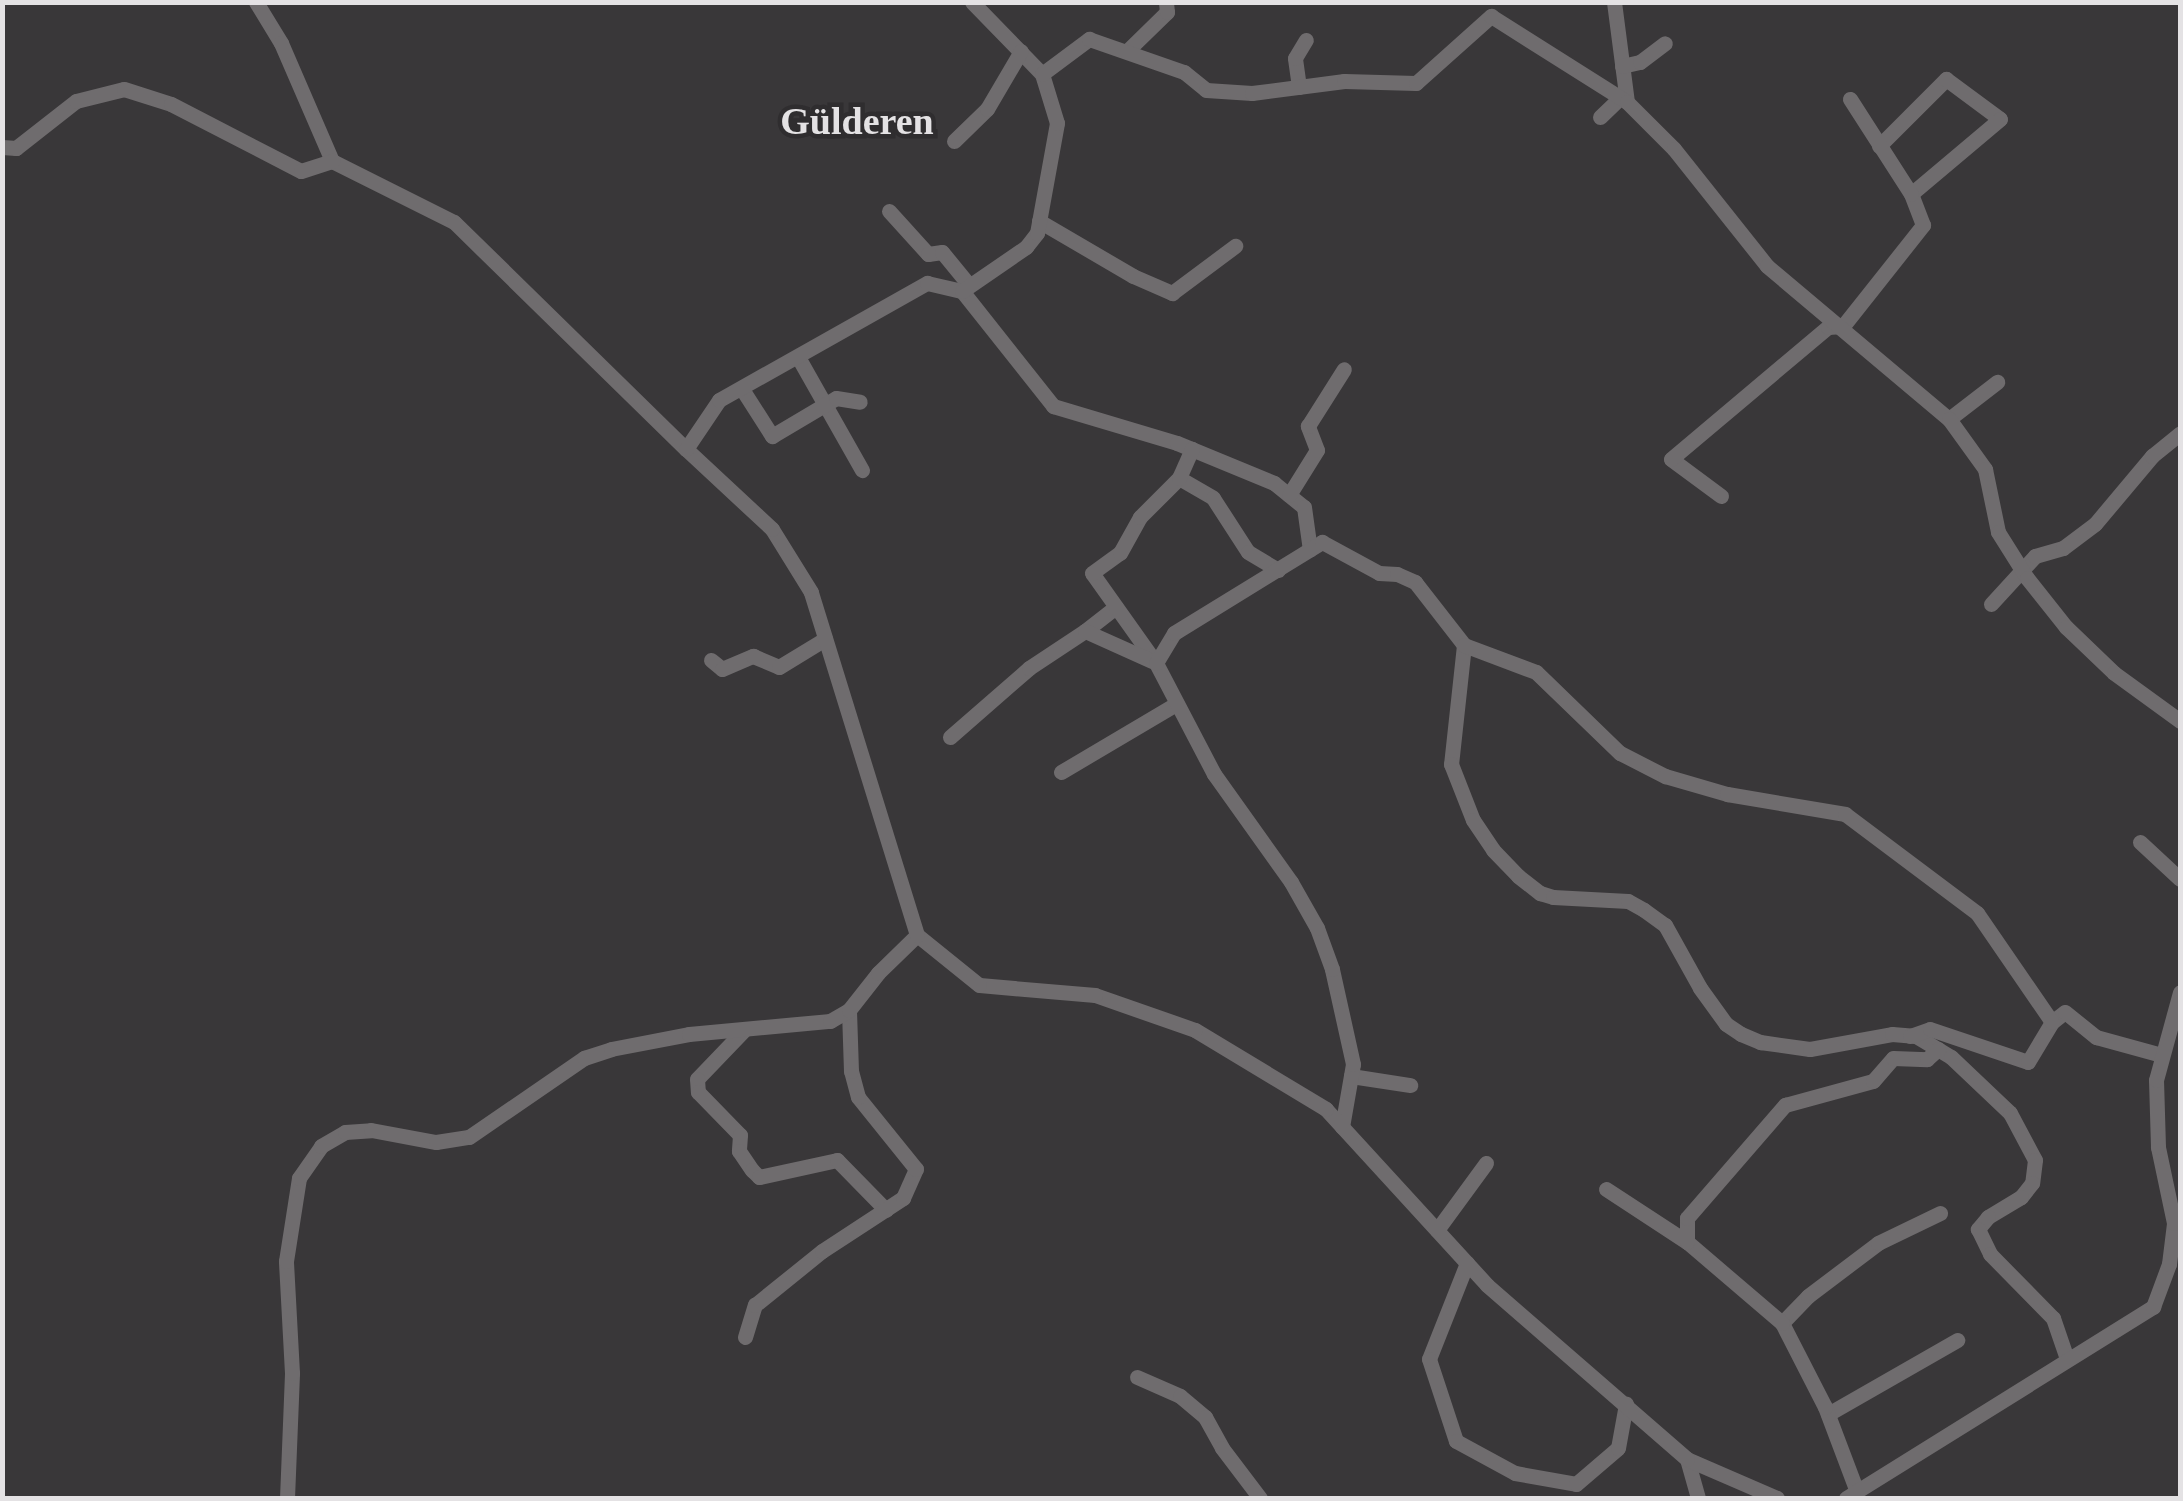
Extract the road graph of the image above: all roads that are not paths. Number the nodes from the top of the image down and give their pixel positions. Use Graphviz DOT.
graph roads {
  1 [pos="256,2"];
  2 [pos="972,2"];
  3 [pos="1614,2"];
  4 [pos="1166,3"];
  5 [pos="1492,9"];
  6 [pos="1306,40"];
  7 [pos="1665,43"];
  8 [pos="1022,51"];
  9 [pos="1127,51"];
  10 [pos="1622,66"];
  11 [pos="1042,74"];
  12 [pos="1299,87"];
  13 [pos="1850,99"];
  14 [pos="1624,100"];
  15 [pos="1600,117"];
  16 [pos="954,141"];
  17 [pos="1879,146"];
  18 [pos="2,147"];
  19 [pos="332,161"];
  20 [pos="1911,194"];
  21 [pos="890,210"];
  22 [pos="1039,222"];
  23 [pos="1235,246"];
  24 [pos="965,288"];
  25 [pos="1842,326"];
  26 [pos="798,357"];
  27 [pos="1344,369"];
  28 [pos="1997,382"];
  29 [pos="742,389"];
  30 [pos="860,402"];
  31 [pos="825,404"];
  32 [pos="1949,419"];
  33 [pos="2180,433"];
  34 [pos="686,449"];
  35 [pos="1192,449"];
  36 [pos="862,470"];
  37 [pos="1179,478"];
  38 [pos="1288,495"];
  39 [pos="1721,496"];
  40 [pos="1310,550"];
  41 [pos="2020,567"];
  42 [pos="1278,570"];
  43 [pos="1991,604"];
  44 [pos="1116,607"];
  45 [pos="1085,631"];
  46 [pos="825,639"];
  47 [pos="1464,645"];
  48 [pos="712,660"];
  49 [pos="1156,663"];
  50 [pos="1176,704"];
  51 [pos="2180,720"];
  52 [pos="950,737"];
  53 [pos="1062,772"];
  54 [pos="2140,842"];
  55 [pos="2178,875"];
  56 [pos="916,935"];
  57 [pos="2180,992"];
  58 [pos="849,1010"];
  59 [pos="2052,1022"];
  60 [pos="745,1028"];
  61 [pos="1910,1036"];
  62 [pos="1938,1050"];
  63 [pos="2162,1055"];
  64 [pos="1351,1076"];
  65 [pos="1410,1085"];
  66 [pos="1342,1127"];
  67 [pos="1486,1163"];
  68 [pos="1606,1190"];
  69 [pos="886,1210"];
  70 [pos="1940,1214"];
  71 [pos="1436,1230"];
  72 [pos="2176,1240"];
  73 [pos="1687,1242"];
  74 [pos="1467,1263"];
  75 [pos="1782,1323"];
  76 [pos="745,1337"];
  77 [pos="1957,1340"];
  78 [pos="2068,1360"];
  79 [pos="1137,1377"];
  80 [pos="1626,1404"];
  81 [pos="1828,1414"];
  82 [pos="1687,1458"];
  83 [pos="1851,1494"];
  84 [pos="287,1498"];
  85 [pos="1260,1498"];
  86 [pos="1698,1498"];
  87 [pos="1777,1498"];
  1 -- 19 [label="street"];
  2 -- 8 [label="street"];
  3 -- 10 [label="street"];
  4 -- 9 [label="street"];
  5 -- 12 [label="street"];
  5 -- 14 [label="street"];
  6 -- 12 [label="street"];
  7 -- 10 [label="street"];
  8 -- 11 [label="street"];
  8 -- 16 [label="street"];
  9 -- 11 [label="street"];
  9 -- 12 [label="street"];
  10 -- 14 [label="street"];
  11 -- 22 [label="street"];
  13 -- 17 [label="street"];
  14 -- 15 [label="street"];
  14 -- 25 [label="street"];
  17 -- 20 [label="street"];
  17 -- 20 [label="street"];
  18 -- 19 [label="street"];
  19 -- 34 [label="street"];
  20 -- 25 [label="street"];
  21 -- 24 [label="street"];
  22 -- 23 [label="street"];
  22 -- 24 [label="street"];
  24 -- 26 [label="street"];
  24 -- 35 [label="street"];
  25 -- 32 [label="street"];
  25 -- 39 [label="street"];
  26 -- 29 [label="street"];
  26 -- 31 [label="street"];
  27 -- 38 [label="street"];
  28 -- 32 [label="street"];
  29 -- 31 [label="street"];
  29 -- 34 [label="street"];
  30 -- 31 [label="street"];
  31 -- 36 [label="street"];
  32 -- 41 [label="street"];
  33 -- 41 [label="street"];
  34 -- 46 [label="street"];
  35 -- 37 [label="street"];
  35 -- 38 [label="street"];
  37 -- 42 [label="street"];
  37 -- 44 [label="street"];
  38 -- 40 [label="street"];
  40 -- 42 [label="street"];
  40 -- 47 [label="street"];
  41 -- 43 [label="street"];
  41 -- 51 [label="street"];
  42 -- 49 [label="street"];
  44 -- 45 [label="street"];
  44 -- 49 [label="street"];
  45 -- 49 [label="street"];
  45 -- 52 [label="street"];
  46 -- 48 [label="street"];
  46 -- 56 [label="street"];
  47 -- 59 [label="street"];
  47 -- 61 [label="street"];
  49 -- 50 [label="street"];
  50 -- 53 [label="street"];
  50 -- 64 [label="street"];
  54 -- 55 [label="street"];
  56 -- 58 [label="street"];
  56 -- 66 [label="street"];
  57 -- 63 [label="street"];
  58 -- 60 [label="street"];
  58 -- 69 [label="street"];
  59 -- 61 [label="street"];
  59 -- 63 [label="street"];
  60 -- 69 [label="street"];
  60 -- 84 [label="street"];
  61 -- 62 [label="street"];
  62 -- 73 [label="street"];
  62 -- 78 [label="street"];
  63 -- 72 [label="street"];
  64 -- 65 [label="street"];
  64 -- 66 [label="street"];
  66 -- 71 [label="street"];
  67 -- 71 [label="street"];
  68 -- 73 [label="street"];
  69 -- 76 [label="street"];
  70 -- 75 [label="street"];
  71 -- 74 [label="street"];
  72 -- 78 [label="street"];
  73 -- 75 [label="street"];
  74 -- 80 [label="street"];
  74 -- 80 [label="street"];
  75 -- 81 [label="street"];
  77 -- 81 [label="street"];
  78 -- 83 [label="street"];
  79 -- 85 [label="street"];
  80 -- 82 [label="street"];
  81 -- 83 [label="street"];
  82 -- 86 [label="street"];
  82 -- 87 [label="street"];
}
